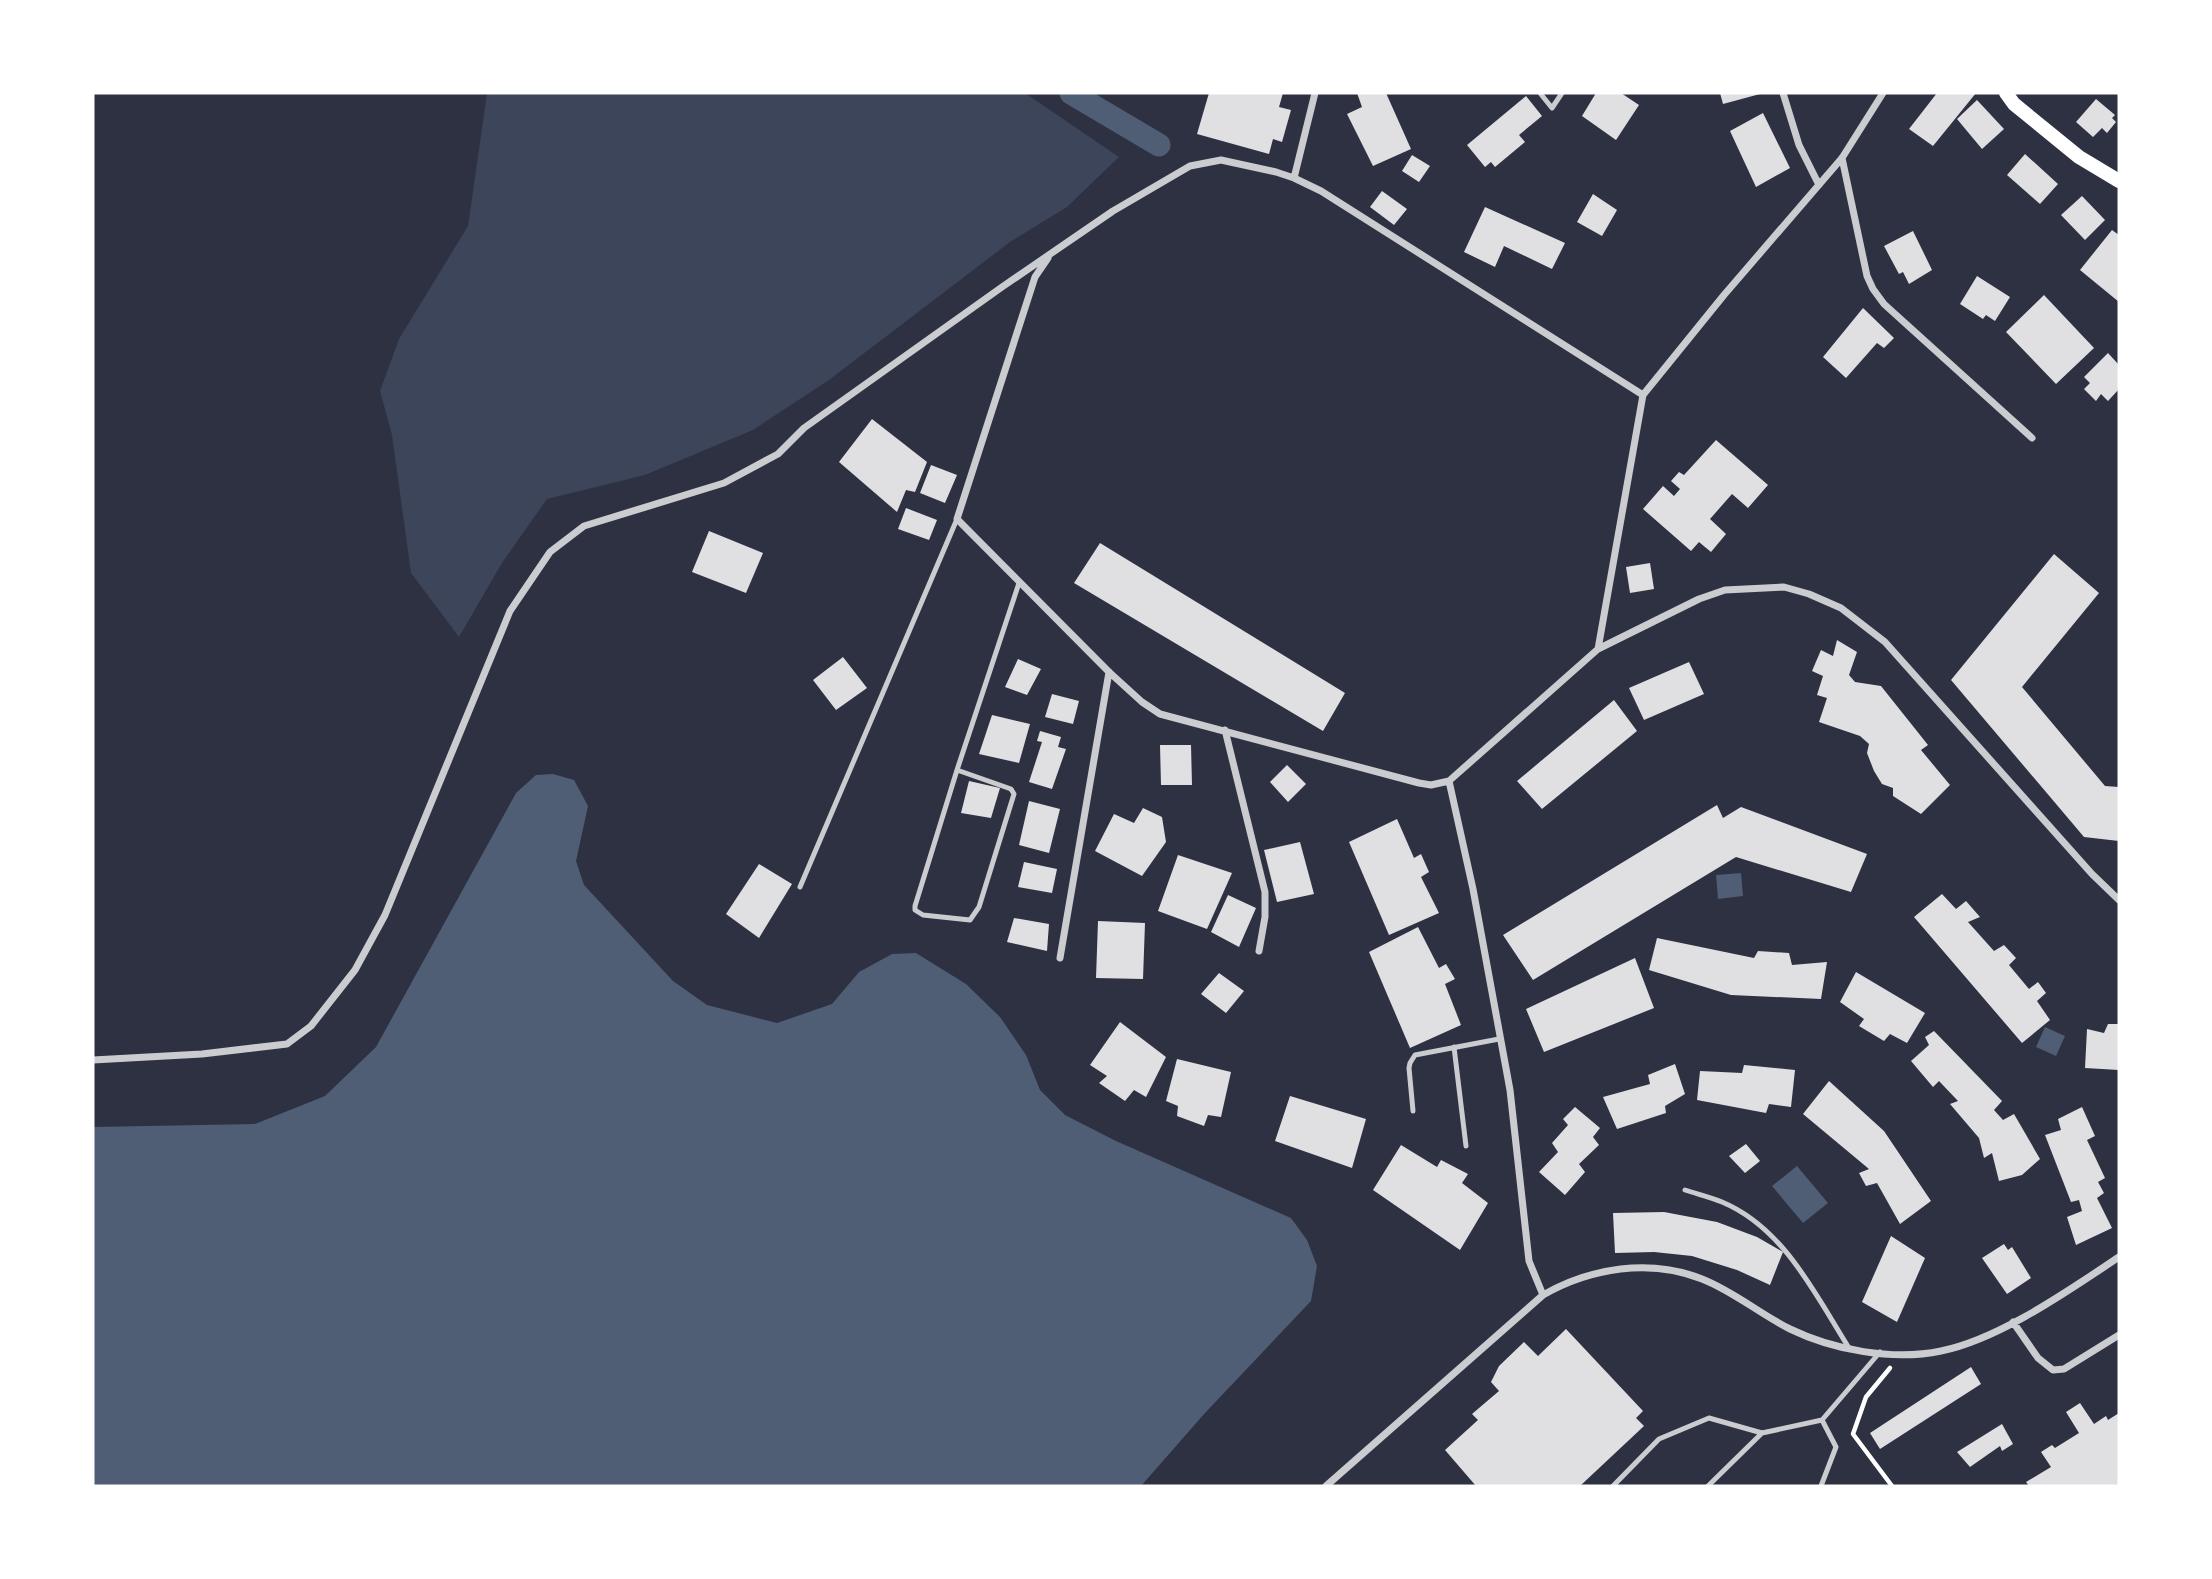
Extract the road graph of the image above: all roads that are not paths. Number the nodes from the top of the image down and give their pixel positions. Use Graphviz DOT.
graph roads {
  1 [pos="1315,93"];
  2 [pos="1540,93"];
  3 [pos="1563,93"];
  4 [pos="1783,93"];
  5 [pos="1883,93"];
  6 [pos="2006,93"];
  7 [pos="1842,158"];
  8 [pos="1294,178"];
  9 [pos="2119,181"];
  10 [pos="1819,185"];
  11 [pos="1051,253"];
  12 [pos="1643,395"];
  13 [pos="2032,438"];
  14 [pos="957,519"];
  15 [pos="1019,583"];
  16 [pos="1598,649"];
  17 [pos="1110,672"];
  18 [pos="1226,730"];
  19 [pos="957,770"];
  20 [pos="1449,780"];
  21 [pos="800,887"];
  22 [pos="2119,900"];
  23 [pos="1259,951"];
  24 [pos="1060,958"];
  25 [pos="1499,1039"];
  26 [pos="1454,1047"];
  27 [pos="93,1060"];
  28 [pos="1413,1111"];
  29 [pos="1466,1146"];
  30 [pos="1685,1190"];
  31 [pos="2119,1257"];
  32 [pos="1543,1295"];
  33 [pos="2013,1322"];
  34 [pos="2119,1335"];
  35 [pos="1849,1348"];
  36 [pos="1880,1352"];
  37 [pos="1822,1420"];
  38 [pos="1762,1433"];
  39 [pos="1326,1486"];
  40 [pos="1613,1486"];
  41 [pos="1708,1486"];
  42 [pos="1821,1486"];
  1 -- 8 [label="street"];
  2 -- 3 [label="lane"];
  4 -- 10 [label="street"];
  5 -- 7 [label="street"];
  6 -- 9 [label="main road"];
  7 -- 10 [label="street"];
  7 -- 13 [label="street"];
  8 -- 11 [label="street"];
  8 -- 12 [label="street"];
  10 -- 12 [label="street"];
  11 -- 14 [label="street"];
  11 -- 27 [label="street"];
  12 -- 16 [label="street"];
  14 -- 15 [label="street"];
  14 -- 21 [label="lane"];
  15 -- 17 [label="street"];
  15 -- 19 [label="lane"];
  16 -- 20 [label="street"];
  16 -- 22 [label="street"];
  17 -- 18 [label="street"];
  17 -- 24 [label="street"];
  18 -- 20 [label="street"];
  18 -- 23 [label="street"];
  19 -- 19 [label="lane"];
  20 -- 25 [label="street"];
  25 -- 26 [label="lane"];
  25 -- 32 [label="street"];
  26 -- 28 [label="lane"];
  26 -- 29 [label="lane"];
  30 -- 35 [label="lane"];
  31 -- 33 [label="street"];
  32 -- 35 [label="street"];
  32 -- 39 [label="street"];
  33 -- 34 [label="street"];
  33 -- 36 [label="street"];
  35 -- 36 [label="street"];
  36 -- 37 [label="lane"];
  37 -- 38 [label="lane"];
  37 -- 42 [label="lane"];
  38 -- 40 [label="lane"];
  38 -- 41 [label="lane"];
}
